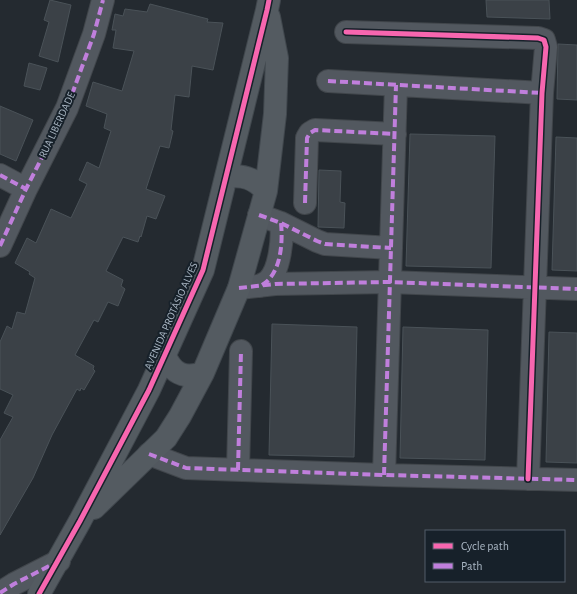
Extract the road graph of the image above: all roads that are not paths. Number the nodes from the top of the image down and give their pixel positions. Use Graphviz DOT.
graph roads {
  1 [pos="103,0"];
  2 [pos="268,5"];
  3 [pos="346,32"];
  4 [pos="328,81"];
  5 [pos="396,85"];
  6 [pos="542,93"];
  7 [pos="395,134"];
  8 [pos="0,175"];
  9 [pos="227,177"];
  10 [pos="26,189"];
  11 [pos="266,191"];
  12 [pos="305,203"];
  13 [pos="259,215"];
  14 [pos="281,223"];
  15 [pos="0,246"];
  16 [pos="391,248"];
  17 [pos="389,282"];
  18 [pos="250,287"];
  19 [pos="535,288"];
  20 [pos="577,289"];
  21 [pos="241,351"];
  22 [pos="165,356"];
  23 [pos="203,373"];
  24 [pos="149,454"];
  25 [pos="238,470"];
  26 [pos="384,475"];
  27 [pos="528,479"];
  28 [pos="577,480"];
  29 [pos="80,522"];
  30 [pos="59,561"];
  31 [pos="0,593"];
  32 [pos="39,594"];
  1 -- 10 [label="street, RUA LIBERDADE"];
  2 -- 9 [label="main road, AVENIDA PROTÁSIO ALVES"];
  2 -- 11 [label="main road, AVENIDA PROTÁSIO ALVES"];
  3 -- 6 [label="street"];
  4 -- 5 [label="street"];
  5 -- 6 [label="street"];
  5 -- 7 [label="street"];
  6 -- 19 [label="street"];
  7 -- 12 [label="street"];
  7 -- 16 [label="street"];
  8 -- 10 [label="street"];
  9 -- 11 [label="main road"];
  9 -- 22 [label="main road, AVENIDA PROTÁSIO ALVES"];
  10 -- 15 [label="street, RUA LIBERDADE"];
  11 -- 13 [label="main road, AVENIDA PROTÁSIO ALVES"];
  13 -- 14 [label="street"];
  13 -- 18 [label="main road, AVENIDA PROTÁSIO ALVES"];
  14 -- 16 [label="street"];
  14 -- 18 [label="street"];
  16 -- 17 [label="street"];
  17 -- 18 [label="street"];
  17 -- 19 [label="street"];
  17 -- 26 [label="street"];
  18 -- 23 [label="main road, AVENIDA PROTÁSIO ALVES"];
  19 -- 20 [label="street"];
  19 -- 27 [label="street"];
  21 -- 25 [label="street"];
  22 -- 23 [label="main road"];
  22 -- 29 [label="main road, AVENIDA PROTÁSIO ALVES"];
  23 -- 24 [label="main road, AVENIDA PROTÁSIO ALVES"];
  24 -- 25 [label="street"];
  24 -- 29 [label="main road, AVENIDA PROTÁSIO ALVES"];
  25 -- 26 [label="street"];
  26 -- 27 [label="street"];
  27 -- 28 [label="street"];
  29 -- 30 [label="main road, AVENIDA PROTÁSIO ALVES"];
  30 -- 31 [label="street"];
  30 -- 32 [label="main road, AVENIDA PROTÁSIO ALVES"];
}
